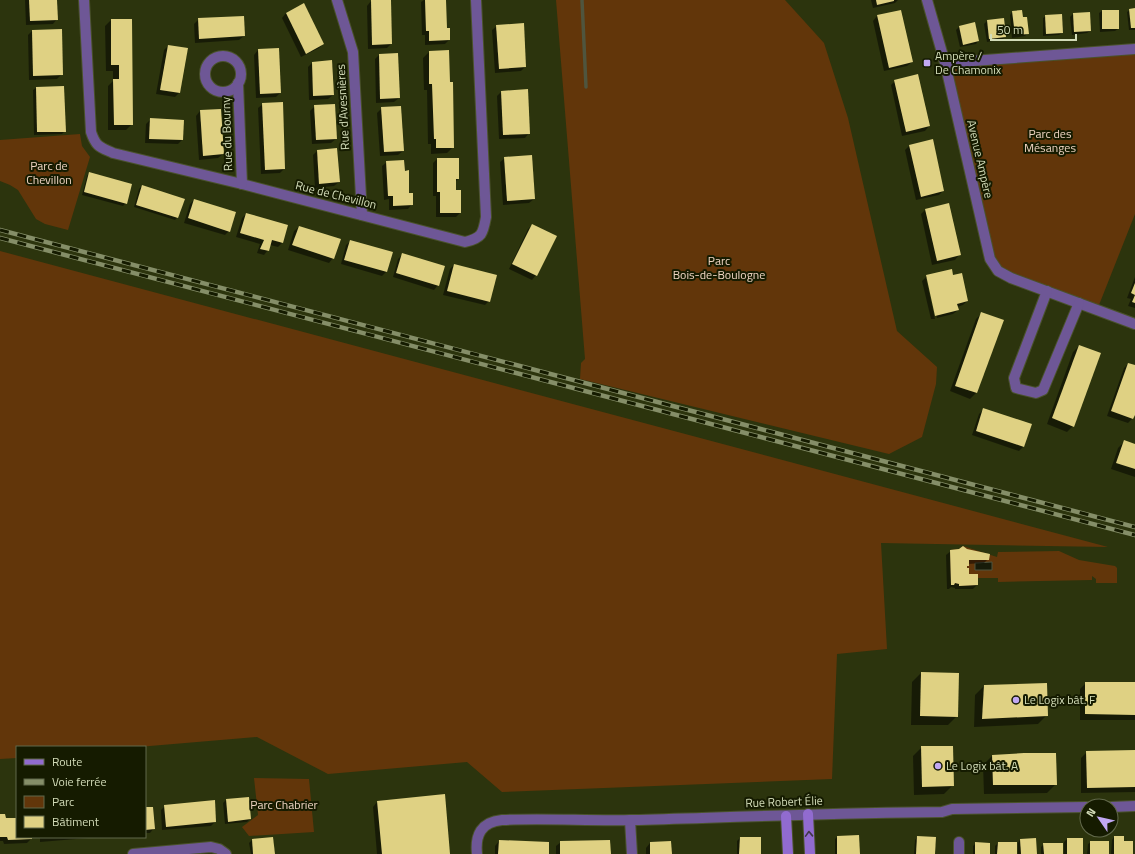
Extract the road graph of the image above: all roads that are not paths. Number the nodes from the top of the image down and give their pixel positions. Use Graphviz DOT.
graph roads {
  1 [pos="84,0"];
  2 [pos="337,0"];
  3 [pos="476,0"];
  4 [pos="927,0"];
  5 [pos="1135,49"];
  6 [pos="945,63"];
  7 [pos="238,84"];
  8 [pos="242,184"];
  9 [pos="362,215"];
  10 [pos="1047,291"];
  11 [pos="1079,303"];
  12 [pos="1135,324"];
  13 [pos="1135,806"];
  14 [pos="1079,807"];
  15 [pos="1119,807"];
  16 [pos="808,814"];
  17 [pos="786,816"];
  18 [pos="630,820"];
  19 [pos="959,842"];
  20 [pos="133,854"];
  21 [pos="226,854"];
  22 [pos="477,854"];
  23 [pos="632,854"];
  24 [pos="788,854"];
  25 [pos="810,854"];
  26 [pos="959,854"];
  1 -- 8 [label="street, Rue de Chevillon"];
  2 -- 9 [label="street, Rue d'Avesnières"];
  3 -- 9 [label="street, Rue de Chevillon"];
  4 -- 6 [label="street, Avenue Ampère"];
  5 -- 6 [label="street"];
  6 -- 10 [label="street, Avenue Ampère"];
  7 -- 8 [label="street, Rue du Bourny"];
  8 -- 9 [label="street, Rue de Chevillon"];
  10 -- 11 [label="street, Avenue Ampère"];
  10 -- 11 [label="street"];
  11 -- 12 [label="street, Avenue Ampère"];
  13 -- 15 [label="street"];
  14 -- 16 [label="street, Rue Robert Élie"];
  16 -- 17 [label="street, Rue Robert Élie"];
  25 -- 16 [label="street, one-way"];
  17 -- 18 [label="street, Rue Robert Élie"];
  17 -- 24 [label="street"];
  18 -- 22 [label="street, Rue Robert Élie"];
  18 -- 23 [label="street"];
  19 -- 26 [label="street"];
  20 -- 21 [label="street"];
}
